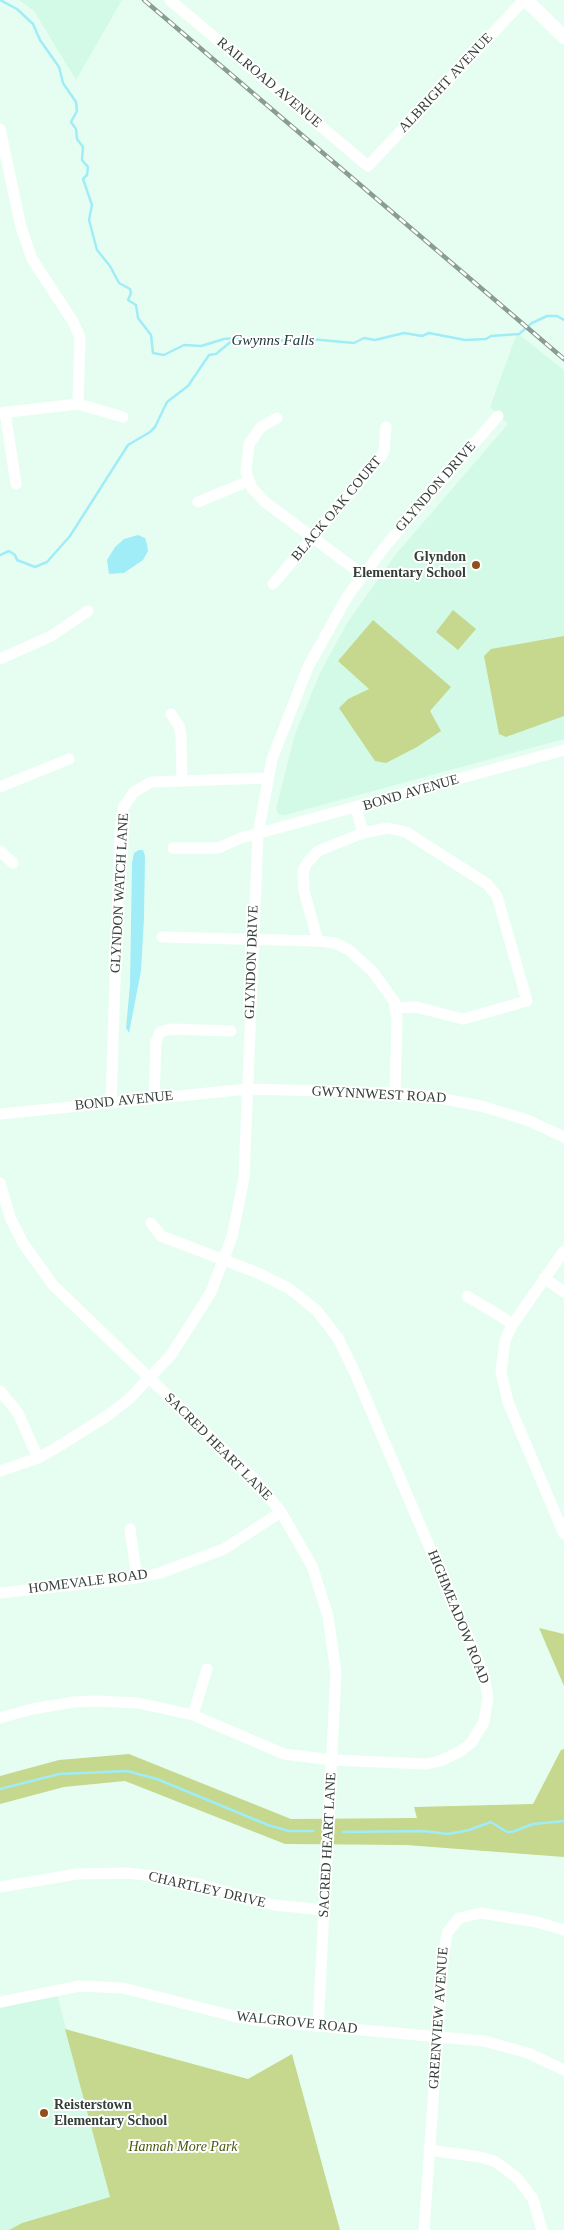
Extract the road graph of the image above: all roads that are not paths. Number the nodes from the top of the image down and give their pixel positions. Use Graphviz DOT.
graph roads {
  1 [pos="170,0"];
  2 [pos="525,0"];
  3 [pos="564,37"];
  4 [pos="0,129"];
  5 [pos="368,166"];
  6 [pos="78,404"];
  7 [pos="2,412"];
  8 [pos="498,416"];
  9 [pos="123,417"];
  10 [pos="277,418"];
  11 [pos="386,427"];
  12 [pos="248,481"];
  13 [pos="16,484"];
  14 [pos="198,502"];
  15 [pos="312,540"];
  16 [pos="362,575"];
  17 [pos="273,584"];
  18 [pos="88,612"];
  19 [pos="0,659"];
  20 [pos="171,714"];
  21 [pos="564,750"];
  22 [pos="69,759"];
  23 [pos="267,778"];
  24 [pos="182,780"];
  25 [pos="0,786"];
  26 [pos="356,808"];
  27 [pos="363,833"];
  28 [pos="258,834"];
  29 [pos="173,848"];
  30 [pos="0,851"];
  31 [pos="13,863"];
  32 [pos="162,937"];
  33 [pos="253,939"];
  34 [pos="318,941"];
  35 [pos="396,1008"];
  36 [pos="230,1031"];
  37 [pos="248,1089"];
  38 [pos="396,1093"];
  39 [pos="154,1098"];
  40 [pos="111,1102"];
  41 [pos="0,1114"];
  42 [pos="564,1137"];
  43 [pos="0,1183"];
  44 [pos="5,1219"];
  45 [pos="151,1223"];
  46 [pos="564,1250"];
  47 [pos="224,1260"];
  48 [pos="544,1278"];
  49 [pos="564,1292"];
  50 [pos="467,1296"];
  51 [pos="513,1324"];
  52 [pos="149,1379"];
  53 [pos="0,1391"];
  54 [pos="38,1458"];
  55 [pos="0,1471"];
  56 [pos="281,1512"];
  57 [pos="130,1530"];
  58 [pos="564,1534"];
  59 [pos="137,1578"];
  60 [pos="0,1593"];
  61 [pos="207,1669"];
  62 [pos="193,1715"];
  63 [pos="0,1718"];
  64 [pos="332,1760"];
  65 [pos="0,1887"];
  66 [pos="324,1910"];
  67 [pos="564,1930"];
  68 [pos="0,2002"];
  69 [pos="318,2027"];
  70 [pos="438,2036"];
  71 [pos="564,2070"];
  72 [pos="429,2150"];
  73 [pos="424,2230"];
  74 [pos="542,2230"];
  1 -- 5 [label="street, RAILROAD AVENUE"];
  2 -- 3 [label="main road"];
  2 -- 5 [label="street, ALBRIGHT AVENUE"];
  4 -- 6 [label="street"];
  6 -- 7 [label="street"];
  6 -- 9 [label="street"];
  7 -- 13 [label="street"];
  8 -- 16 [label="street, GLYNDON DRIVE"];
  10 -- 12 [label="street"];
  11 -- 15 [label="street, BLACK OAK COURT"];
  12 -- 14 [label="street"];
  12 -- 15 [label="street"];
  15 -- 16 [label="street"];
  15 -- 17 [label="street, BLACK OAK COURT"];
  16 -- 23 [label="street, GLYNDON DRIVE"];
  18 -- 19 [label="street"];
  20 -- 24 [label="street"];
  21 -- 26 [label="street, BOND AVENUE"];
  22 -- 25 [label="street"];
  23 -- 24 [label="street, GLYNDON WATCH LANE"];
  23 -- 28 [label="street, GLYNDON DRIVE"];
  24 -- 40 [label="street, GLYNDON WATCH LANE"];
  26 -- 27 [label="street"];
  26 -- 28 [label="street, BOND AVENUE"];
  27 -- 34 [label="street"];
  27 -- 35 [label="street"];
  28 -- 29 [label="street, BOND AVENUE"];
  28 -- 33 [label="street, GLYNDON DRIVE"];
  30 -- 31 [label="street"];
  32 -- 33 [label="street"];
  33 -- 34 [label="street"];
  33 -- 37 [label="street, GLYNDON DRIVE"];
  34 -- 35 [label="street"];
  35 -- 38 [label="street"];
  36 -- 39 [label="street"];
  37 -- 38 [label="street, GWYNNWEST ROAD"];
  37 -- 39 [label="street, BOND AVENUE"];
  37 -- 47 [label="street, GLYNDON DRIVE"];
  38 -- 42 [label="street, GWYNNWEST ROAD"];
  39 -- 40 [label="street, BOND AVENUE"];
  40 -- 41 [label="street, BOND AVENUE"];
  43 -- 44 [label="street, SACRED HEART LANE"];
  44 -- 52 [label="street, SACRED HEART LANE"];
  45 -- 47 [label="street, HIGHMEADOW ROAD"];
  46 -- 48 [label="street"];
  47 -- 52 [label="street, GLYNDON DRIVE"];
  47 -- 64 [label="street, HIGHMEADOW ROAD"];
  48 -- 49 [label="street"];
  48 -- 51 [label="street"];
  50 -- 51 [label="street"];
  51 -- 58 [label="street"];
  52 -- 54 [label="street, GLYNDON DRIVE"];
  52 -- 56 [label="street, SACRED HEART LANE"];
  53 -- 54 [label="street"];
  54 -- 55 [label="street, GLYNDON DRIVE"];
  56 -- 59 [label="street, HOMEVALE ROAD"];
  56 -- 64 [label="street, SACRED HEART LANE"];
  57 -- 59 [label="street"];
  59 -- 60 [label="street, HOMEVALE ROAD"];
  61 -- 62 [label="street"];
  62 -- 63 [label="street, HIGHMEADOW ROAD"];
  62 -- 64 [label="street, HIGHMEADOW ROAD"];
  64 -- 66 [label="street, SACRED HEART LANE"];
  65 -- 66 [label="street, CHARTLEY DRIVE"];
  66 -- 69 [label="street, SACRED HEART LANE"];
  67 -- 70 [label="street, GREENVIEW AVENUE"];
  68 -- 69 [label="street, WALGROVE ROAD"];
  69 -- 70 [label="street, WALGROVE ROAD"];
  70 -- 71 [label="street, WALGROVE ROAD"];
  70 -- 72 [label="street, GREENVIEW AVENUE"];
  72 -- 73 [label="street, GREENVIEW AVENUE"];
  72 -- 74 [label="street"];
}
